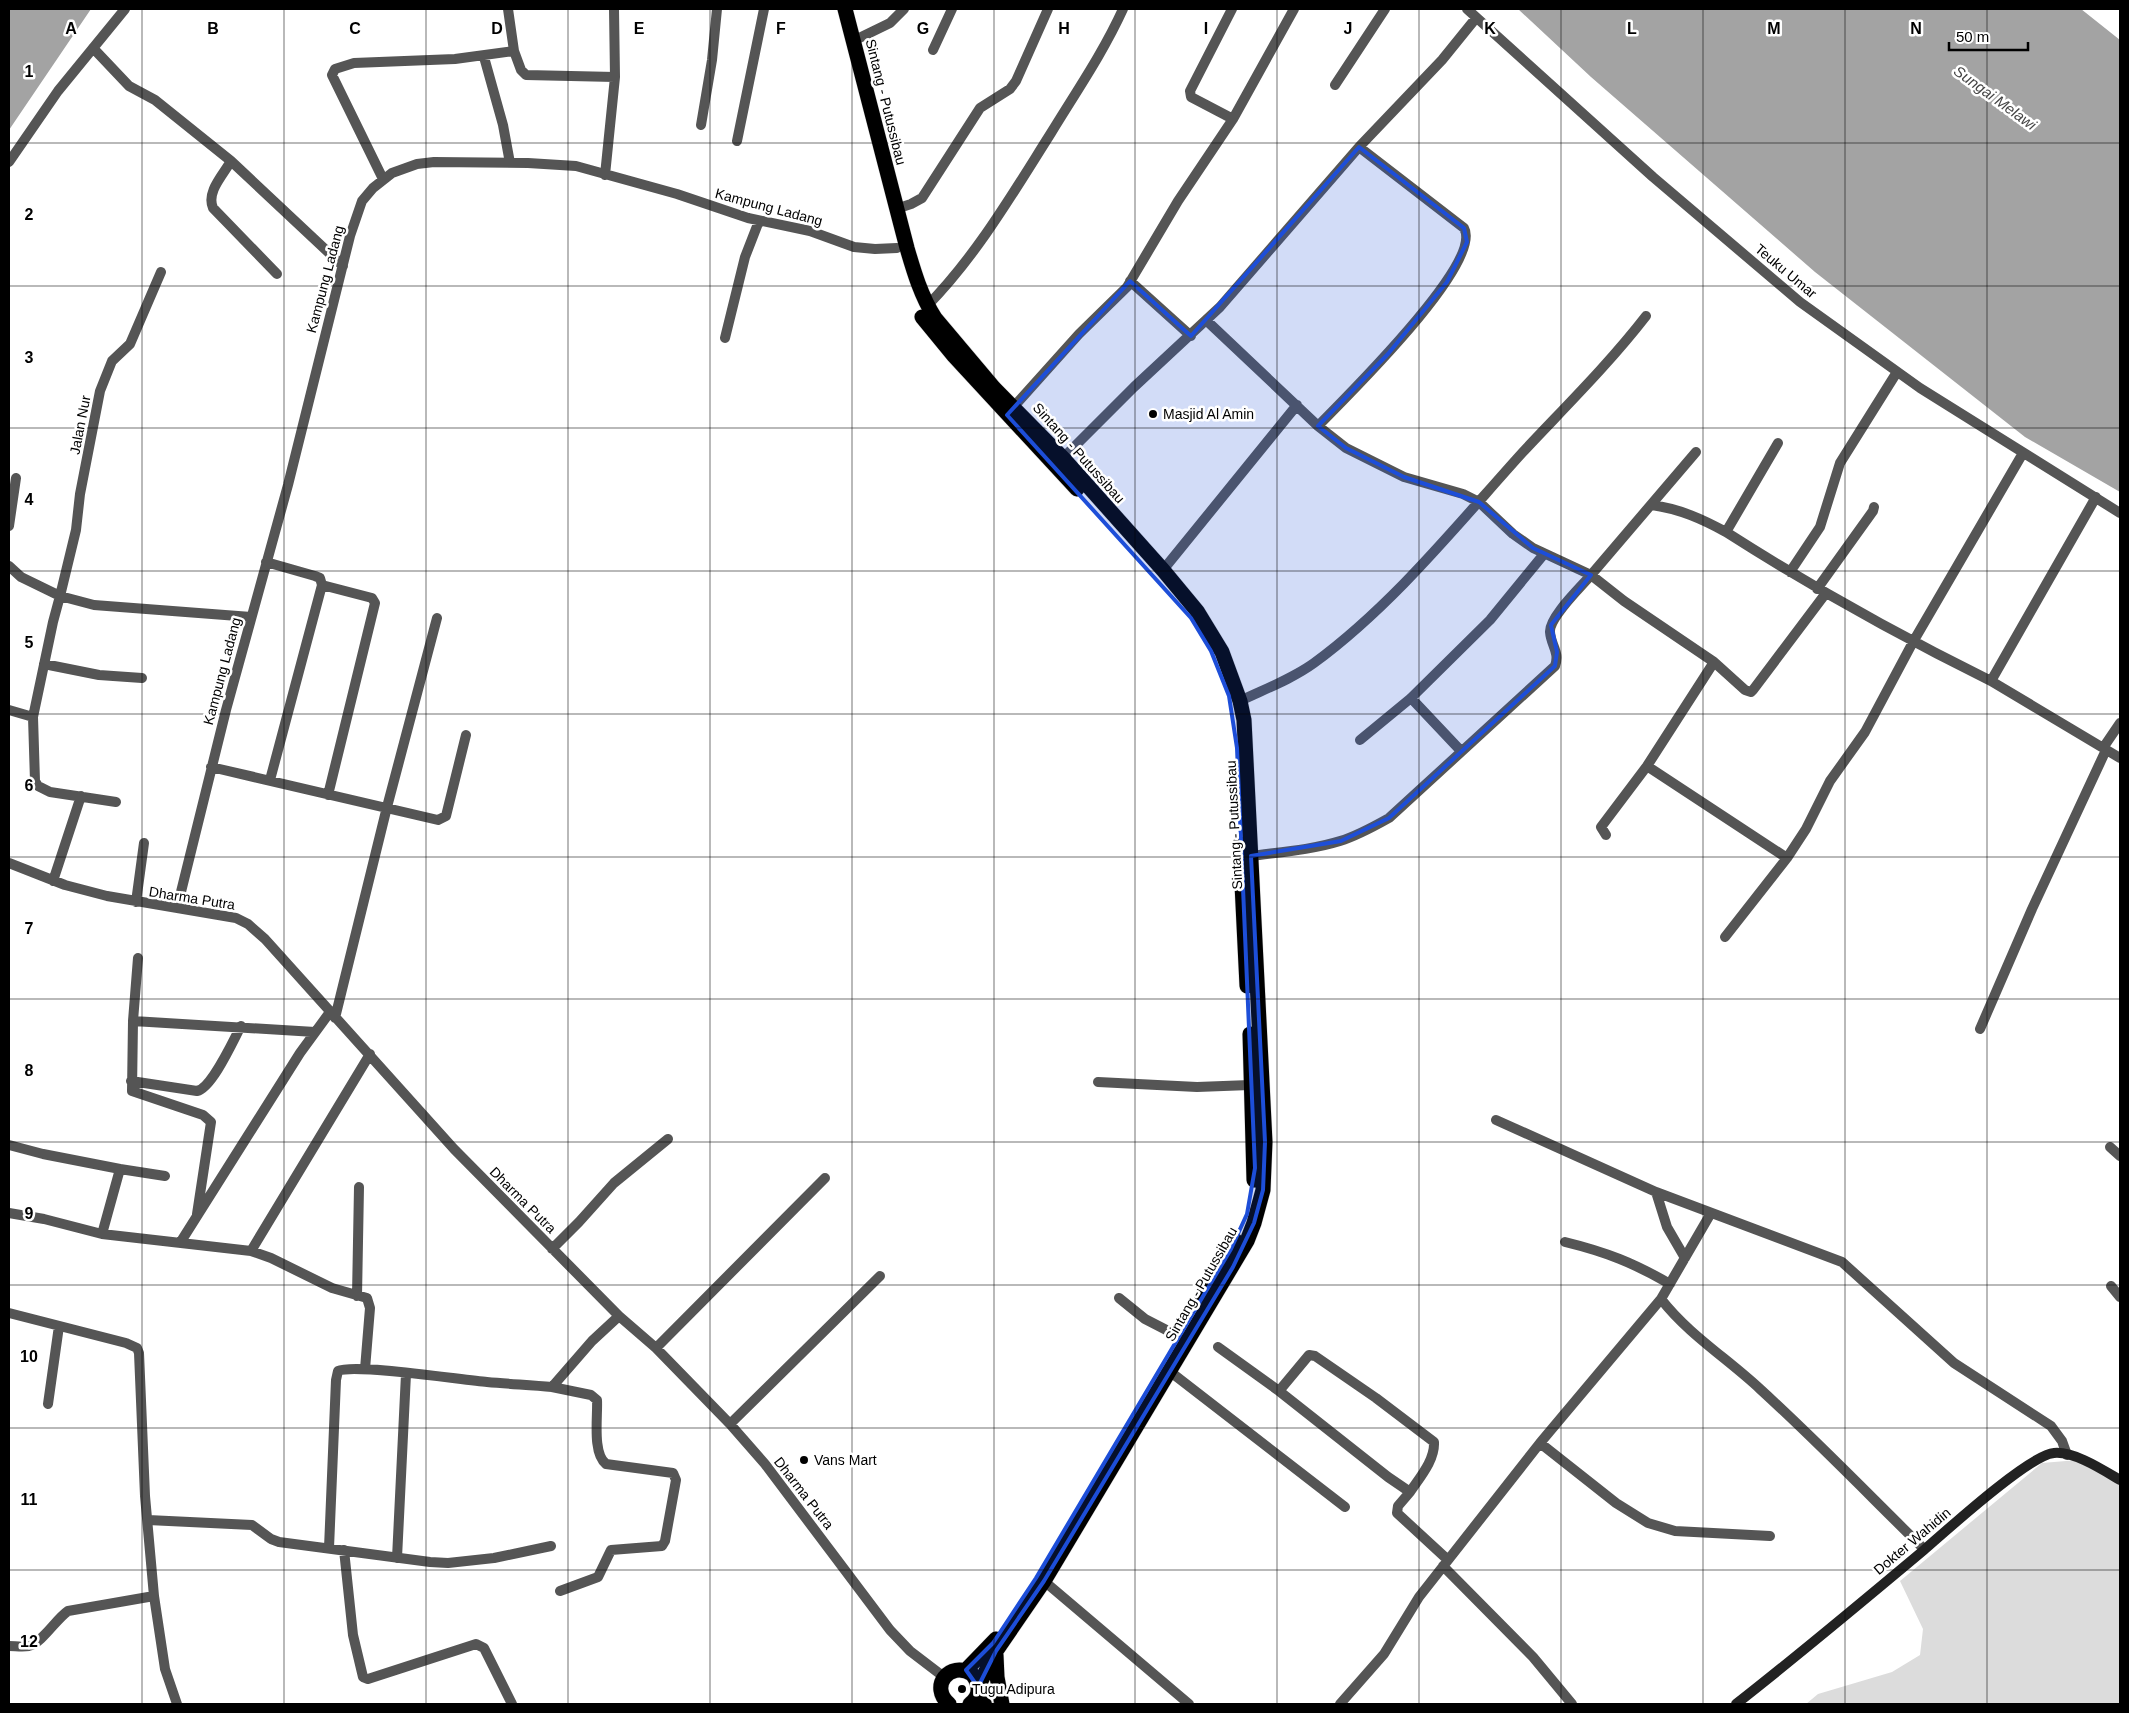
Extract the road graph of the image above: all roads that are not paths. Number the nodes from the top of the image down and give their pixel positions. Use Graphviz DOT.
graph roads {
  1 [pos="125,9"];
  2 [pos="508,9"];
  3 [pos="614,9"];
  4 [pos="717,9"];
  5 [pos="764,9"];
  6 [pos="835,9"];
  7 [pos="845,9"];
  8 [pos="904,9"];
  9 [pos="952,9"];
  10 [pos="1048,9"];
  11 [pos="1123,9"];
  12 [pos="1232,9"];
  13 [pos="1294,9"];
  14 [pos="1385,9"];
  15 [pos="1467,9"];
  16 [pos="1476,18"];
  17 [pos="853,41"];
  18 [pos="93,48"];
  19 [pos="934,50"];
  20 [pos="514,51"];
  21 [pos="484,57"];
  22 [pos="614,77"];
  23 [pos="1335,85"];
  24 [pos="1232,119"];
  25 [pos="701,125"];
  26 [pos="737,141"];
  27 [pos="1359,146"];
  28 [pos="9,162"];
  29 [pos="231,162"];
  30 [pos="510,163"];
  31 [pos="605,175"];
  32 [pos="382,179"];
  33 [pos="896,209"];
  34 [pos="759,221"];
  35 [pos="897,248"];
  36 [pos="343,266"];
  37 [pos="161,272"];
  38 [pos="277,274"];
  39 [pos="1130,281"];
  40 [pos="927,306"];
  41 [pos="1646,316"];
  42 [pos="1207,321"];
  43 [pos="1191,336"];
  44 [pos="725,338"];
  45 [pos="1897,372"];
  46 [pos="1297,405"];
  47 [pos="1010,410"];
  48 [pos="1318,426"];
  49 [pos="1778,443"];
  50 [pos="1696,452"];
  51 [pos="2023,453"];
  52 [pos="1063,458"];
  53 [pos="16,478"];
  54 [pos="2096,498"];
  55 [pos="1479,502"];
  56 [pos="1652,505"];
  57 [pos="1874,507"];
  58 [pos="2120,513"];
  59 [pos="9,526"];
  60 [pos="1726,532"];
  61 [pos="1544,554"];
  62 [pos="266,562"];
  63 [pos="9,566"];
  64 [pos="1163,570"];
  65 [pos="1790,572"];
  66 [pos="1591,575"];
  67 [pos="322,584"];
  68 [pos="1821,591"];
  69 [pos="60,596"];
  70 [pos="251,617"];
  71 [pos="437,618"];
  72 [pos="1912,642"];
  73 [pos="1714,662"];
  74 [pos="44,664"];
  75 [pos="142,678"];
  76 [pos="1991,681"];
  77 [pos="1411,698"];
  78 [pos="1240,701"];
  79 [pos="9,710"];
  80 [pos="34,717"];
  81 [pos="2120,723"];
  82 [pos="466,735"];
  83 [pos="1360,740"];
  84 [pos="2105,749"];
  85 [pos="1461,751"];
  86 [pos="2120,758"];
  87 [pos="1647,766"];
  88 [pos="211,767"];
  89 [pos="270,780"];
  90 [pos="328,795"];
  91 [pos="81,796"];
  92 [pos="116,802"];
  93 [pos="388,807"];
  94 [pos="1606,835"];
  95 [pos="144,843"];
  96 [pos="1251,856"];
  97 [pos="1786,858"];
  98 [pos="9,863"];
  99 [pos="53,881"];
  100 [pos="136,902"];
  101 [pos="177,908"];
  102 [pos="1250,924"];
  103 [pos="1725,937"];
  104 [pos="138,958"];
  105 [pos="332,1015"];
  106 [pos="133,1022"];
  107 [pos="241,1026"];
  108 [pos="1980,1029"];
  109 [pos="315,1032"];
  110 [pos="370,1054"];
  111 [pos="131,1081"];
  112 [pos="1098,1082"];
  113 [pos="1250,1085"];
  114 [pos="1496,1120"];
  115 [pos="668,1139"];
  116 [pos="9,1145"];
  117 [pos="2110,1147"];
  118 [pos="2120,1156"];
  119 [pos="120,1169"];
  120 [pos="165,1176"];
  121 [pos="825,1178"];
  122 [pos="359,1187"];
  123 [pos="1656,1192"];
  124 [pos="9,1213"];
  125 [pos="1711,1213"];
  126 [pos="196,1218"];
  127 [pos="102,1234"];
  128 [pos="1565,1242"];
  129 [pos="180,1243"];
  130 [pos="552,1249"];
  131 [pos="251,1251"];
  132 [pos="1685,1258"];
  133 [pos="880,1276"];
  134 [pos="1670,1284"];
  135 [pos="2111,1286"];
  136 [pos="357,1296"];
  137 [pos="2120,1297"];
  138 [pos="1118,1298"];
  139 [pos="1662,1299"];
  140 [pos="9,1313"];
  141 [pos="620,1316"];
  142 [pos="59,1326"];
  143 [pos="1178,1336"];
  144 [pos="1218,1347"];
  145 [pos="656,1348"];
  146 [pos="365,1369"];
  147 [pos="1168,1370"];
  148 [pos="406,1374"];
  149 [pos="552,1387"];
  150 [pos="1280,1391"];
  151 [pos="48,1404"];
  152 [pos="730,1424"];
  153 [pos="1540,1442"];
  154 [pos="2067,1455"];
  155 [pos="2120,1480"];
  156 [pos="1410,1492"];
  157 [pos="1345,1507"];
  158 [pos="148,1520"];
  159 [pos="1770,1536"];
  160 [pos="551,1546"];
  161 [pos="330,1548"];
  162 [pos="344,1550"];
  163 [pos="1924,1550"];
  164 [pos="397,1558"];
  165 [pos="1445,1563"];
  166 [pos="1044,1581"];
  167 [pos="560,1591"];
  168 [pos="154,1596"];
  169 [pos="9,1646"];
  170 [pos="996,1651"];
  171 [pos="966,1670"];
  172 [pos="944,1677"];
  173 [pos="978,1697"];
  174 [pos="942,1702"];
  175 [pos="177,1704"];
  176 [pos="512,1704"];
  177 [pos="1002,1704"];
  178 [pos="1189,1704"];
  179 [pos="1340,1704"];
  180 [pos="1572,1704"];
  181 [pos="1736,1704"];
  1 -- 18 [label="street"];
  2 -- 20 [label="street"];
  3 -- 22 [label="street"];
  4 -- 25 [label="street"];
  5 -- 26 [label="street"];
  6 -- 35 [label="highway, Sintang - Putussibau"];
  7 -- 17 [label="highway, Sintang - Putussibau"];
  8 -- 17 [label="street"];
  9 -- 19 [label="street"];
  10 -- 33 [label="street"];
  11 -- 40 [label="street"];
  12 -- 24 [label="street"];
  13 -- 24 [label="street"];
  14 -- 23 [label="street"];
  15 -- 16 [label="street, Teuku Umar"];
  16 -- 27 [label="street"];
  16 -- 45 [label="street, Teuku Umar"];
  17 -- 33 [label="highway, Sintang - Putussibau"];
  18 -- 28 [label="street"];
  18 -- 29 [label="street"];
  20 -- 21 [label="street"];
  20 -- 22 [label="street"];
  21 -- 30 [label="street"];
  21 -- 32 [label="street"];
  22 -- 31 [label="street"];
  24 -- 39 [label="street"];
  27 -- 42 [label="street"];
  27 -- 48 [label="street"];
  29 -- 36 [label="street"];
  29 -- 38 [label="street"];
  30 -- 31 [label="street, Kampung Ladang"];
  30 -- 32 [label="street, Kampung Ladang"];
  31 -- 34 [label="street, Kampung Ladang"];
  32 -- 36 [label="street, Kampung Ladang"];
  33 -- 40 [label="highway, Sintang - Putussibau"];
  34 -- 35 [label="street, Kampung Ladang"];
  34 -- 44 [label="street"];
  35 -- 47 [label="highway, Sintang - Putussibau"];
  36 -- 62 [label="street, Kampung Ladang"];
  37 -- 69 [label="street, Jalan Nur"];
  39 -- 43 [label="street"];
  39 -- 47 [label="street"];
  40 -- 47 [label="highway, Sintang - Putussibau"];
  41 -- 55 [label="street"];
  42 -- 43 [label="street"];
  42 -- 46 [label="street"];
  43 -- 52 [label="street"];
  45 -- 51 [label="street, Teuku Umar"];
  45 -- 65 [label="street"];
  46 -- 48 [label="street"];
  46 -- 64 [label="street"];
  47 -- 52 [label="highway, Sintang - Putussibau"];
  47 -- 102 [label="highway, Sintang - Putussibau"];
  48 -- 55 [label="street"];
  49 -- 60 [label="street"];
  50 -- 56 [label="street"];
  51 -- 54 [label="street, Teuku Umar"];
  51 -- 72 [label="street"];
  52 -- 64 [label="highway, Sintang - Putussibau"];
  53 -- 59 [label="street"];
  54 -- 58 [label="street, Teuku Umar"];
  54 -- 76 [label="street"];
  55 -- 61 [label="street"];
  55 -- 78 [label="street"];
  56 -- 60 [label="street"];
  56 -- 66 [label="street"];
  57 -- 68 [label="street"];
  60 -- 65 [label="street"];
  61 -- 66 [label="street"];
  61 -- 77 [label="street"];
  62 -- 67 [label="street"];
  62 -- 70 [label="street, Kampung Ladang"];
  63 -- 69 [label="street"];
  64 -- 78 [label="highway, Sintang - Putussibau"];
  65 -- 68 [label="street"];
  66 -- 73 [label="street"];
  66 -- 85 [label="street"];
  67 -- 89 [label="street"];
  67 -- 90 [label="street"];
  68 -- 72 [label="street"];
  68 -- 73 [label="street"];
  69 -- 70 [label="street"];
  69 -- 74 [label="street, Jalan Nur"];
  70 -- 88 [label="street, Kampung Ladang"];
  71 -- 93 [label="street"];
  72 -- 76 [label="street"];
  72 -- 97 [label="street"];
  73 -- 87 [label="street"];
  74 -- 75 [label="street"];
  74 -- 80 [label="street, Jalan Nur"];
  76 -- 84 [label="street"];
  77 -- 83 [label="street"];
  77 -- 85 [label="street"];
  78 -- 96 [label="highway, Sintang - Putussibau"];
  79 -- 80 [label="street"];
  80 -- 91 [label="street, Jalan Nur"];
  81 -- 84 [label="street"];
  82 -- 93 [label="street"];
  84 -- 86 [label="street"];
  84 -- 108 [label="street"];
  85 -- 96 [label="street"];
  87 -- 94 [label="street"];
  87 -- 97 [label="street"];
  88 -- 89 [label="street"];
  88 -- 101 [label="street, Kampung Ladang"];
  89 -- 90 [label="street"];
  90 -- 93 [label="street"];
  91 -- 92 [label="street"];
  91 -- 99 [label="street"];
  93 -- 105 [label="street"];
  95 -- 100 [label="street"];
  96 -- 102 [label="highway, Sintang - Putussibau"];
  97 -- 103 [label="street"];
  98 -- 99 [label="street, Dharma Putra"];
  99 -- 100 [label="street, Dharma Putra"];
  100 -- 101 [label="street, Dharma Putra"];
  101 -- 105 [label="street, Dharma Putra"];
  102 -- 113 [label="highway, Sintang - Putussibau"];
  102 -- 147 [label="highway, Sintang - Putussibau"];
  104 -- 106 [label="street"];
  105 -- 109 [label="street"];
  105 -- 110 [label="street, Dharma Putra"];
  106 -- 107 [label="street"];
  106 -- 111 [label="street"];
  107 -- 109 [label="street"];
  107 -- 111 [label="street"];
  109 -- 126 [label="street"];
  110 -- 130 [label="street, Dharma Putra"];
  110 -- 131 [label="street"];
  111 -- 126 [label="street"];
  112 -- 113 [label="street"];
  113 -- 143 [label="highway, Sintang - Putussibau"];
  114 -- 123 [label="street"];
  115 -- 130 [label="street"];
  116 -- 119 [label="street"];
  117 -- 118 [label="street"];
  119 -- 120 [label="street"];
  119 -- 127 [label="street"];
  121 -- 145 [label="street"];
  122 -- 136 [label="street"];
  123 -- 125 [label="street"];
  123 -- 132 [label="street"];
  124 -- 127 [label="street"];
  125 -- 132 [label="street"];
  125 -- 154 [label="street"];
  126 -- 129 [label="street"];
  127 -- 129 [label="street"];
  128 -- 134 [label="street"];
  129 -- 131 [label="street"];
  130 -- 141 [label="street, Dharma Putra"];
  131 -- 136 [label="street"];
  132 -- 134 [label="street"];
  133 -- 152 [label="street"];
  134 -- 139 [label="street"];
  135 -- 137 [label="street"];
  136 -- 146 [label="street"];
  138 -- 143 [label="street"];
  139 -- 153 [label="street"];
  139 -- 163 [label="street"];
  140 -- 142 [label="street"];
  141 -- 145 [label="street, Dharma Putra"];
  141 -- 149 [label="street"];
  142 -- 151 [label="street"];
  142 -- 158 [label="street"];
  143 -- 171 [label="highway, Sintang - Putussibau"];
  144 -- 150 [label="street"];
  145 -- 152 [label="street, Dharma Putra"];
  146 -- 148 [label="street"];
  146 -- 161 [label="street"];
  147 -- 157 [label="street"];
  147 -- 166 [label="highway, Sintang - Putussibau"];
  148 -- 149 [label="street"];
  148 -- 164 [label="street"];
  149 -- 167 [label="street"];
  150 -- 156 [label="street"];
  150 -- 156 [label="street"];
  152 -- 172 [label="street, Dharma Putra"];
  153 -- 159 [label="street"];
  153 -- 165 [label="street"];
  154 -- 155 [label="street, Dokter Wahidin"];
  154 -- 163 [label="street, Dokter Wahidin"];
  156 -- 165 [label="street"];
  158 -- 161 [label="street"];
  158 -- 168 [label="street"];
  160 -- 164 [label="street"];
  161 -- 162 [label="street"];
  162 -- 164 [label="street"];
  162 -- 176 [label="street"];
  163 -- 181 [label="street, Dokter Wahidin"];
  165 -- 179 [label="street"];
  165 -- 180 [label="street"];
  166 -- 170 [label="highway, Sintang - Putussibau"];
  166 -- 178 [label="street"];
  168 -- 169 [label="street"];
  168 -- 175 [label="street"];
  170 -- 173 [label="highway, Sintang - Putussibau"];
  170 -- 177 [label="highway"];
  171 -- 172 [label="highway"];
  171 -- 173 [label="highway"];
  172 -- 174 [label="highway"];
}
